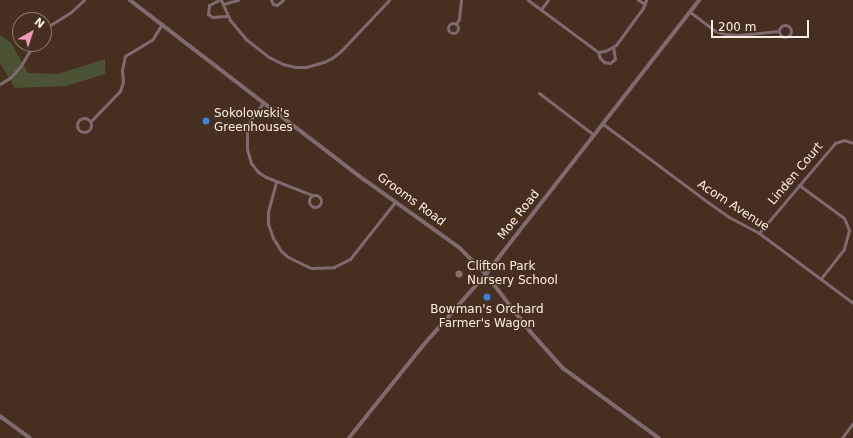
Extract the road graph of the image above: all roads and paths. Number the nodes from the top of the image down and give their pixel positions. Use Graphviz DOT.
graph roads {
  1 [pos="84,0"];
  2 [pos="130,0"];
  3 [pos="220,0"];
  4 [pos="238,0"];
  5 [pos="270,0"];
  6 [pos="283,0"];
  7 [pos="389,0"];
  8 [pos="461,0"];
  9 [pos="528,0"];
  10 [pos="548,0"];
  11 [pos="638,0"];
  12 [pos="646,0"];
  13 [pos="699,0"];
  14 [pos="223,4"];
  15 [pos="645,4"];
  16 [pos="541,9"];
  17 [pos="690,12"];
  18 [pos="227,16"];
  19 [pos="52,24"];
  20 [pos="162,24"];
  21 [pos="456,24"];
  22 [pos="778,31"];
  23 [pos="613,47"];
  24 [pos="29,52"];
  25 [pos="598,52"];
  26 [pos="0,84"];
  27 [pos="539,93"];
  28 [pos="263,103"];
  29 [pos="91,121"];
  30 [pos="603,124"];
  31 [pos="594,135"];
  32 [pos="853,143"];
  33 [pos="276,182"];
  34 [pos="799,185"];
  35 [pos="312,196"];
  36 [pos="395,202"];
  37 [pos="759,233"];
  38 [pos="486,274"];
  39 [pos="821,278"];
  40 [pos="853,303"];
  41 [pos="0,416"];
  42 [pos="853,423"];
  43 [pos="849,428"];
  44 [pos="853,432"];
  45 [pos="30,438"];
  46 [pos="349,438"];
  47 [pos="658,438"];
  48 [pos="842,438"];
  1 -- 19 [label="street"];
  2 -- 20 [label="street, Grooms Road"];
  3 -- 14 [label="street"];
  3 -- 18 [label="street"];
  4 -- 14 [label="street"];
  5 -- 6 [label="street"];
  7 -- 18 [label="street"];
  8 -- 21 [label="street"];
  9 -- 16 [label="street"];
  10 -- 16 [label="street"];
  11 -- 15 [label="street"];
  12 -- 15 [label="street"];
  13 -- 17 [label="street, Moe Road"];
  14 -- 18 [label="street"];
  15 -- 23 [label="street"];
  16 -- 25 [label="street"];
  17 -- 22 [label="street"];
  17 -- 30 [label="street, Moe Road"];
  20 -- 28 [label="street, Grooms Road"];
  20 -- 29 [label="street"];
  22 -- 22 [label="street"];
  23 -- 25 [label="street"];
  23 -- 25 [label="street"];
  24 -- 26 [label="street"];
  27 -- 31 [label="street"];
  28 -- 33 [label="street"];
  28 -- 36 [label="street, Grooms Road"];
  29 -- 29 [label="street"];
  30 -- 31 [label="street, Moe Road"];
  30 -- 37 [label="street, Acorn Avenue"];
  31 -- 38 [label="street, Moe Road"];
  32 -- 34 [label="street, Linden Court"];
  33 -- 35 [label="street"];
  33 -- 36 [label="street"];
  34 -- 37 [label="street, Linden Court"];
  34 -- 39 [label="street"];
  35 -- 35 [label="street"];
  36 -- 38 [label="street, Grooms Road"];
  37 -- 39 [label="street, Acorn Avenue"];
  38 -- 46 [label="street, Moe Road"];
  38 -- 47 [label="street, Grooms Road"];
  39 -- 40 [label="street, Acorn Avenue"];
  41 -- 45 [label="street"];
  42 -- 43 [label="street"];
  43 -- 44 [label="street"];
  43 -- 48 [label="street"];
}
